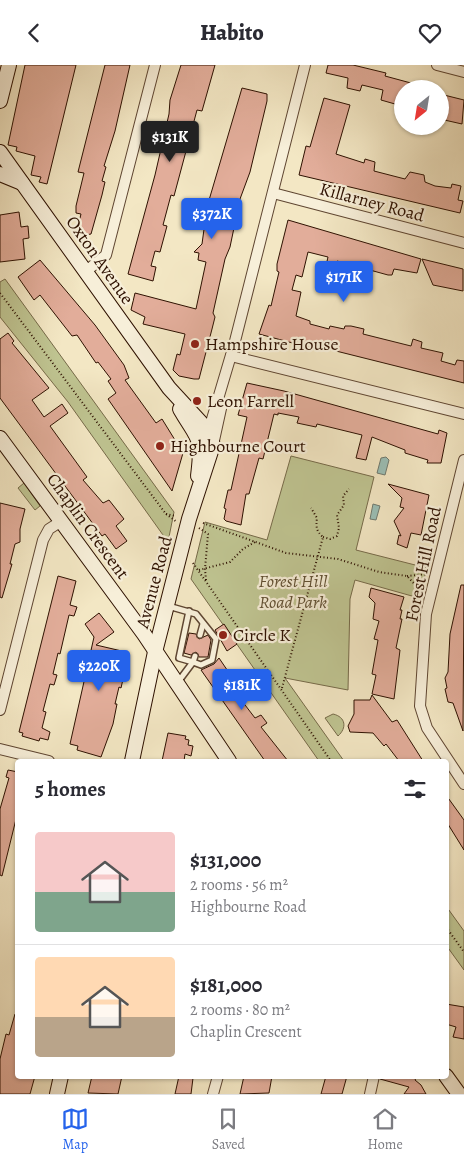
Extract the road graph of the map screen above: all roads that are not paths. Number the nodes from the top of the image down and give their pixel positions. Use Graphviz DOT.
graph roads {
  1 [pos="9,65"];
  2 [pos="155,65"];
  3 [pos="305,65"];
  4 [pos="437,65"];
  5 [pos="464,72"];
  6 [pos="0,101"];
  7 [pos="0,153"];
  8 [pos="0,174"];
  9 [pos="24,184"];
  10 [pos="273,193"];
  11 [pos="464,243"];
  12 [pos="85,272"];
  13 [pos="230,356"];
  14 [pos="225,378"];
  15 [pos="169,388"];
  16 [pos="464,414"];
  17 [pos="208,431"];
  18 [pos="0,438"];
  19 [pos="213,445"];
  20 [pos="464,460"];
  21 [pos="200,461"];
  22 [pos="195,500"];
  23 [pos="60,521"];
  24 [pos="167,606"];
  25 [pos="189,611"];
  26 [pos="203,623"];
  27 [pos="200,635"];
  28 [pos="155,653"];
  29 [pos="195,656"];
  30 [pos="193,662"];
  31 [pos="176,685"];
  32 [pos="0,710"];
  33 [pos="0,749"];
  34 [pos="41,759"];
  35 [pos="132,759"];
  36 [pos="228,759"];
  37 [pos="448,759"];
  38 [pos="449,761"];
  39 [pos="464,783"];
  40 [pos="60,1079"];
  41 [pos="217,1079"];
  42 [pos="373,1079"];
  43 [pos="448,1079"];
  44 [pos="57,1094"];
  45 [pos="214,1094"];
  46 [pos="370,1094"];
  47 [pos="459,1094"];
  1 -- 6 [label="main road"];
  2 -- 12 [label="street"];
  3 -- 10 [label="street, Avenue Road"];
  4 -- 5 [label="street"];
  7 -- 9 [label="main road, Oxton Avenue"];
  8 -- 9 [label="main road"];
  9 -- 12 [label="main road, Oxton Avenue"];
  10 -- 11 [label="street, Killarney Road"];
  10 -- 13 [label="street, Avenue Road"];
  12 -- 15 [label="main road, Oxton Avenue"];
  13 -- 14 [label="street, Avenue Road"];
  13 -- 16 [label="street"];
  14 -- 17 [label="street, Avenue Road"];
  14 -- 19 [label="street, Avenue Road"];
  15 -- 17 [label="main road, Oxton Avenue"];
  15 -- 21 [label="main road, Oxton Avenue"];
  17 -- 19 [label="main road, Oxton Avenue"];
  17 -- 21 [label="street, Avenue Road"];
  18 -- 23 [label="main road, Chaplin Crescent"];
  19 -- 22 [label="main road, Avenue Road"];
  20 -- 37 [label="street, Forest Hill Road"];
  21 -- 22 [label="main road, Avenue Road"];
  22 -- 24 [label="main road, Avenue Road"];
  23 -- 28 [label="main road, Chaplin Crescent"];
  23 -- 32 [label="street"];
  24 -- 25 [label="lane"];
  24 -- 28 [label="main road, Avenue Road"];
  25 -- 26 [label="lane"];
  25 -- 30 [label="lane"];
  26 -- 27 [label="lane"];
  26 -- 30 [label="lane"];
  28 -- 31 [label="main road, Chaplin Crescent"];
  28 -- 35 [label="main road, Avenue Road"];
  29 -- 30 [label="lane"];
  30 -- 31 [label="lane"];
  31 -- 36 [label="main road, Chaplin Crescent"];
  33 -- 34 [label="street"];
  38 -- 39 [label="street, Forest Hill Road"];
  40 -- 44 [label="main road"];
  41 -- 45 [label="street"];
  42 -- 46 [label="street"];
  43 -- 47 [label="main road"];
}
